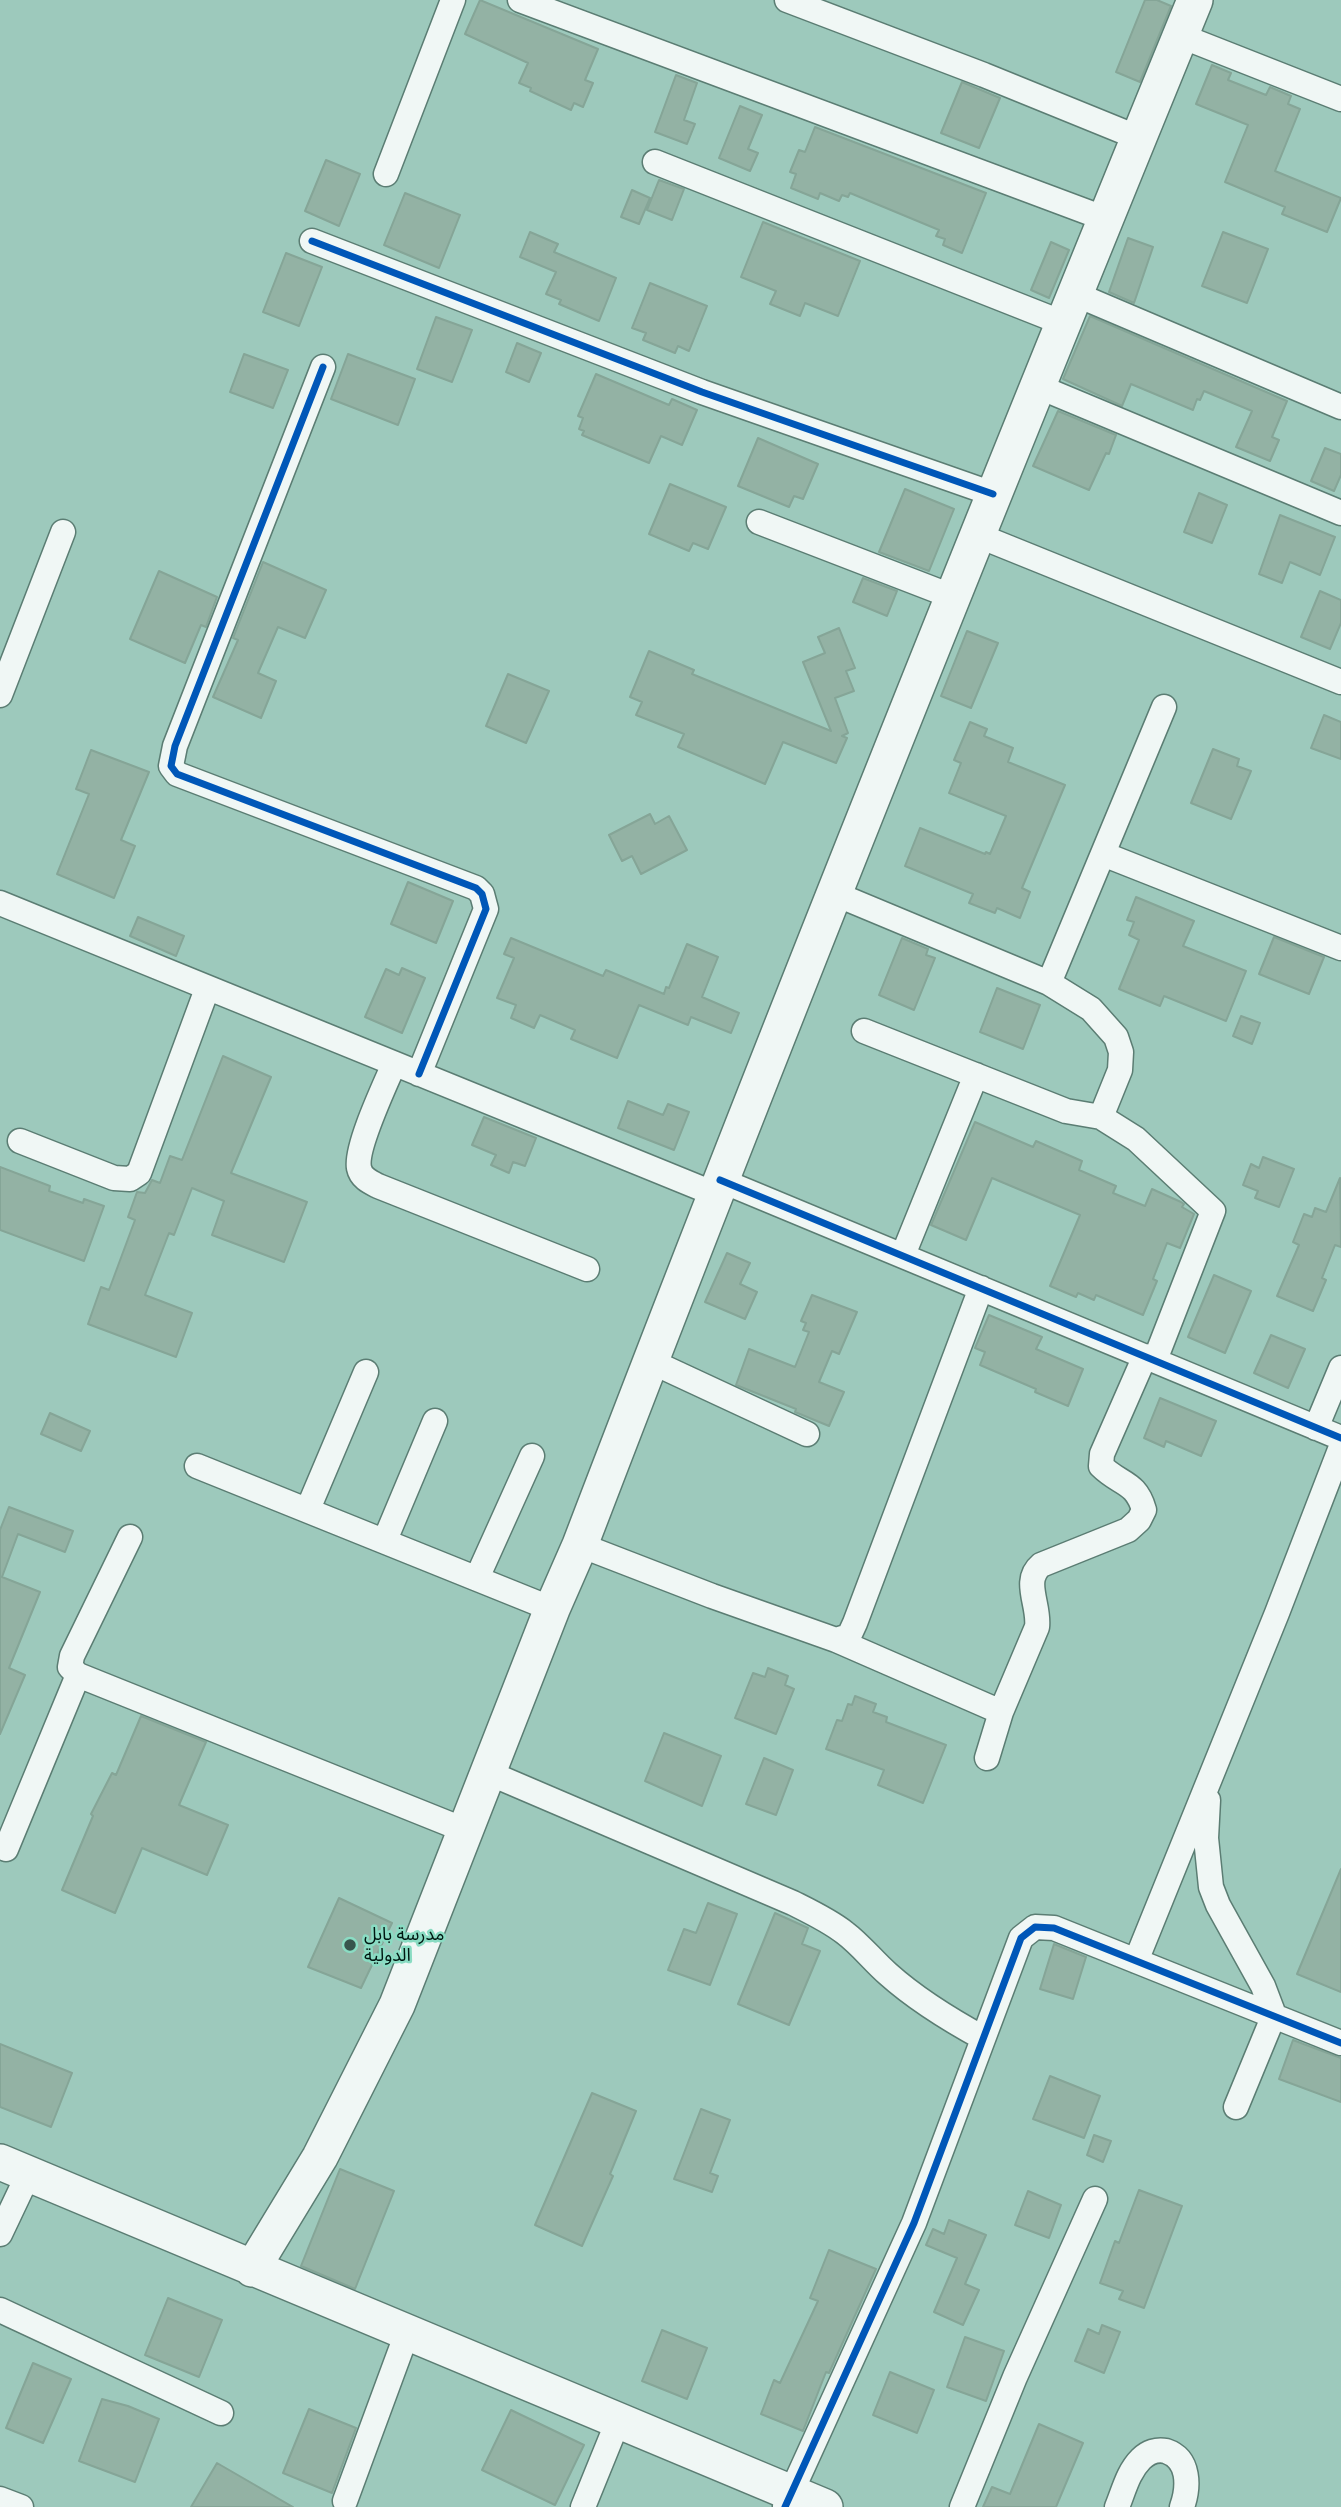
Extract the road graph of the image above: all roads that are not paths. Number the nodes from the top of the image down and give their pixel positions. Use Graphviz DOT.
graph roads {
  1 [pos="453,0"];
  2 [pos="520,0"];
  3 [pos="787,0"];
  4 [pos="1195,0"];
  5 [pos="1181,36"];
  6 [pos="1341,99"];
  7 [pos="1139,138"];
  8 [pos="655,162"];
  9 [pos="386,174"];
  10 [pos="1106,219"];
  11 [pos="312,241"];
  12 [pos="1069,308"];
  13 [pos="323,367"];
  14 [pos="1037,386"];
  15 [pos="1341,407"];
  16 [pos="993,494"];
  17 [pos="1341,513"];
  18 [pos="759,522"];
  19 [pos="63,532"];
  20 [pos="977,535"];
  21 [pos="951,596"];
  22 [pos="1341,682"];
  23 [pos="0,695"];
  24 [pos="1164,707"];
  25 [pos="1103,854"];
  26 [pos="833,893"];
  27 [pos="0,903"];
  28 [pos="1341,948"];
  29 [pos="1049,983"];
  30 [pos="207,989"];
  31 [pos="864,1031"];
  32 [pos="394,1064"];
  33 [pos="419,1074"];
  34 [pos="976,1075"];
  35 [pos="1101,1117"];
  36 [pos="20,1141"];
  37 [pos="718,1187"];
  38 [pos="903,1255"];
  39 [pos="587,1269"];
  40 [pos="981,1288"];
  41 [pos="1150,1358"];
  42 [pos="650,1361"];
  43 [pos="1341,1368"];
  44 [pos="366,1372"];
  45 [pos="435,1422"];
  46 [pos="1316,1428"];
  47 [pos="807,1434"];
  48 [pos="1341,1438"];
  49 [pos="1341,1447"];
  50 [pos="531,1456"];
  51 [pos="197,1466"];
  52 [pos="308,1509"];
  53 [pos="130,1536"];
  54 [pos="385,1540"];
  55 [pos="580,1545"];
  56 [pos="477,1578"];
  57 [pos="552,1608"];
  58 [pos="836,1640"];
  59 [pos="78,1675"];
  60 [pos="1001,1712"];
  61 [pos="987,1758"];
  62 [pos="1213,1768"];
  63 [pos="489,1773"];
  64 [pos="467,1831"];
  65 [pos="6,1849"];
  66 [pos="1136,1961"];
  67 [pos="1274,2015"];
  68 [pos="983,2038"];
  69 [pos="1341,2043"];
  70 [pos="1236,2107"];
  71 [pos="14,2168"];
  72 [pos="1095,2199"];
  73 [pos="0,2234"];
  74 [pos="252,2269"];
  75 [pos="0,2310"];
  76 [pos="407,2333"];
  77 [pos="221,2413"];
  78 [pos="618,2421"];
  79 [pos="0,2499"];
  80 [pos="788,2500"];
  81 [pos="345,2501"];
  82 [pos="21,2507"];
  83 [pos="583,2507"];
  84 [pos="825,2507"];
  85 [pos="962,2507"];
  86 [pos="1117,2507"];
  87 [pos="1182,2507"];
  1 -- 9 [label="street"];
  2 -- 10 [label="street"];
  3 -- 7 [label="street"];
  4 -- 5 [label="main road"];
  5 -- 6 [label="street"];
  5 -- 7 [label="main road"];
  7 -- 10 [label="main road"];
  8 -- 12 [label="street"];
  10 -- 12 [label="main road"];
  11 -- 16 [label="street"];
  12 -- 14 [label="main road"];
  12 -- 15 [label="street"];
  13 -- 33 [label="street"];
  14 -- 16 [label="main road"];
  14 -- 17 [label="street"];
  16 -- 20 [label="main road"];
  18 -- 21 [label="street"];
  19 -- 23 [label="street"];
  20 -- 21 [label="main road"];
  20 -- 22 [label="street"];
  21 -- 26 [label="main road"];
  24 -- 25 [label="street"];
  25 -- 28 [label="street"];
  25 -- 29 [label="street"];
  26 -- 29 [label="street"];
  26 -- 37 [label="main road"];
  27 -- 30 [label="street"];
  29 -- 35 [label="street"];
  30 -- 32 [label="street"];
  30 -- 36 [label="street"];
  31 -- 34 [label="street"];
  32 -- 33 [label="street"];
  32 -- 39 [label="street"];
  33 -- 37 [label="street"];
  34 -- 35 [label="street"];
  34 -- 38 [label="street"];
  35 -- 41 [label="street"];
  37 -- 38 [label="street"];
  37 -- 42 [label="main road"];
  38 -- 40 [label="street"];
  40 -- 41 [label="street"];
  40 -- 58 [label="street"];
  41 -- 46 [label="street"];
  41 -- 60 [label="street"];
  42 -- 47 [label="street"];
  42 -- 55 [label="main road"];
  43 -- 46 [label="street"];
  44 -- 52 [label="street"];
  45 -- 54 [label="street"];
  46 -- 48 [label="street"];
  49 -- 62 [label="street"];
  50 -- 56 [label="street"];
  51 -- 52 [label="street"];
  52 -- 54 [label="street"];
  53 -- 59 [label="street"];
  54 -- 56 [label="street"];
  55 -- 57 [label="main road"];
  55 -- 58 [label="street"];
  56 -- 57 [label="street"];
  57 -- 63 [label="main road"];
  58 -- 60 [label="street"];
  59 -- 64 [label="street"];
  59 -- 65 [label="street"];
  60 -- 61 [label="street"];
  62 -- 66 [label="street"];
  62 -- 67 [label="street"];
  63 -- 64 [label="main road"];
  63 -- 68 [label="street"];
  64 -- 74 [label="main road"];
  66 -- 67 [label="street"];
  66 -- 68 [label="street"];
  67 -- 69 [label="street"];
  67 -- 70 [label="street"];
  68 -- 80 [label="street"];
  71 -- 73 [label="street"];
  71 -- 74 [label="main road"];
  72 -- 85 [label="street"];
  74 -- 76 [label="main road"];
  75 -- 77 [label="street"];
  76 -- 78 [label="main road"];
  76 -- 81 [label="street"];
  78 -- 80 [label="main road"];
  78 -- 83 [label="street"];
  79 -- 82 [label="street"];
  80 -- 84 [label="main road"];
  86 -- 87 [label="street"];
}
